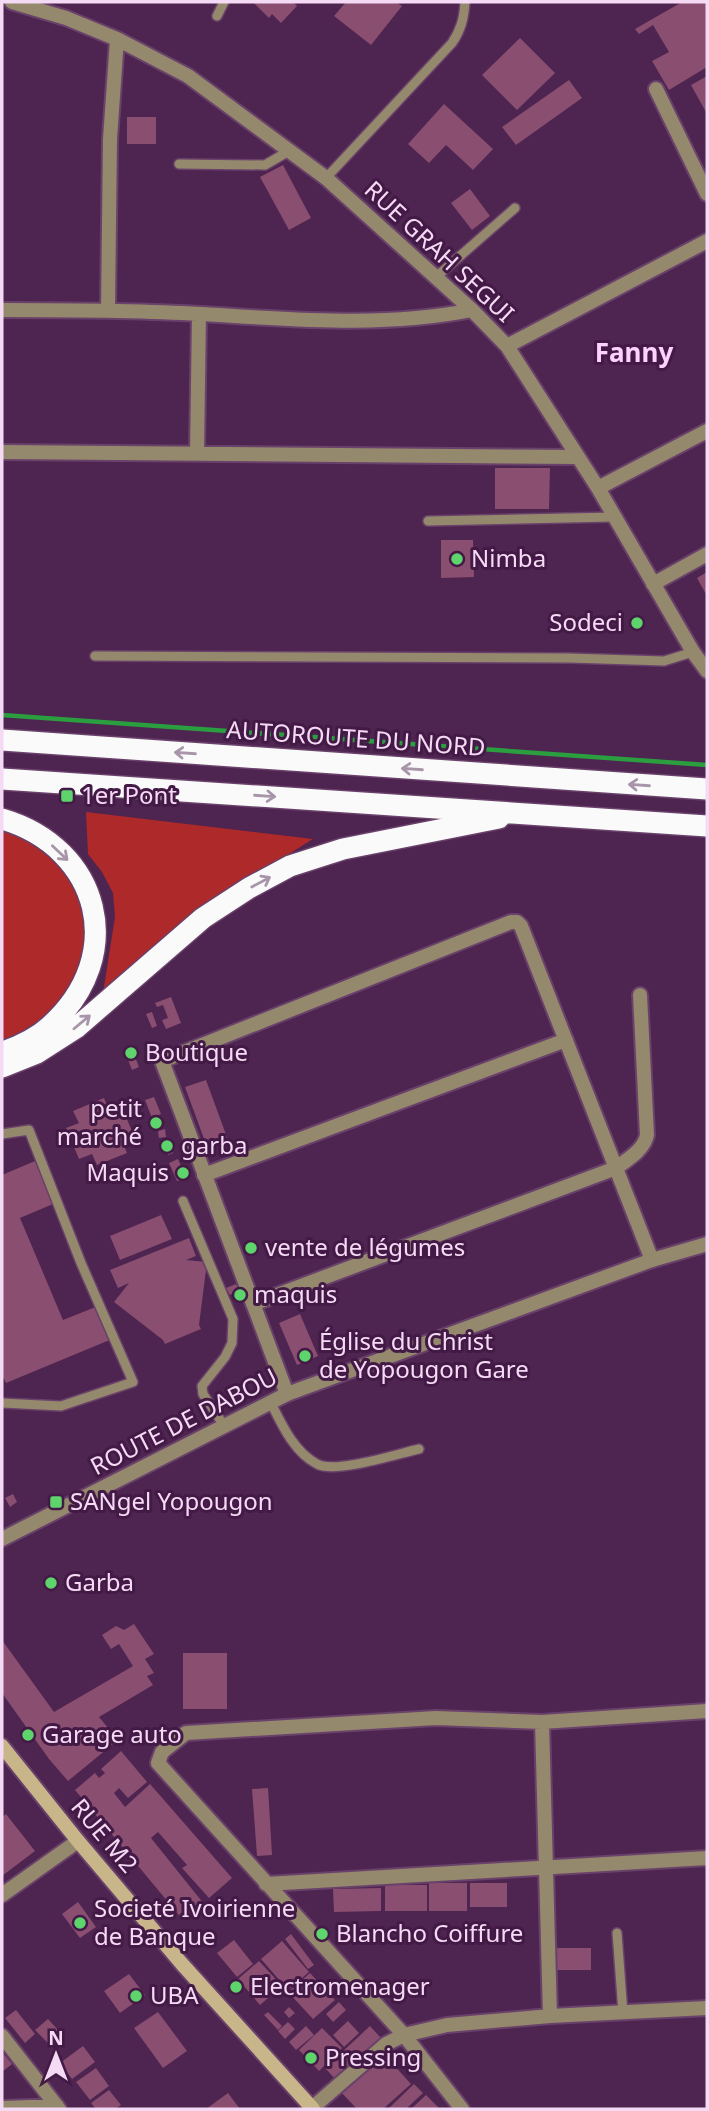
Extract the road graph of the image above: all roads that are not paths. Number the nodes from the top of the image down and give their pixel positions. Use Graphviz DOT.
graph roads {
  1 [pos="12,2"];
  2 [pos="224,2"];
  3 [pos="465,2"];
  4 [pos="217,16"];
  5 [pos="117,39"];
  6 [pos="656,89"];
  7 [pos="289,151"];
  8 [pos="179,164"];
  9 [pos="326,178"];
  10 [pos="707,194"];
  11 [pos="515,208"];
  12 [pos="707,240"];
  13 [pos="436,277"];
  14 [pos="2,310"];
  15 [pos="108,310"];
  16 [pos="472,310"];
  17 [pos="199,314"];
  18 [pos="507,346"];
  19 [pos="707,431"];
  20 [pos="2,452"];
  21 [pos="197,453"];
  22 [pos="577,457"];
  23 [pos="598,488"];
  24 [pos="614,517"];
  25 [pos="428,522"];
  26 [pos="707,554"];
  27 [pos="653,584"];
  28 [pos="694,652"];
  29 [pos="95,656"];
  30 [pos="707,671"];
  31 [pos="2,740"];
  32 [pos="2,779"];
  33 [pos="707,789"];
  34 [pos="535,813"];
  35 [pos="2,819"];
  36 [pos="707,826"];
  37 [pos="640,995"];
  38 [pos="566,1040"];
  39 [pos="5,1064"];
  40 [pos="2,1135"];
  41 [pos="616,1168"];
  42 [pos="204,1175"];
  43 [pos="183,1201"];
  44 [pos="707,1244"];
  45 [pos="652,1260"];
  46 [pos="253,1304"];
  47 [pos="287,1394"];
  48 [pos="2,1403"];
  49 [pos="271,1403"];
  50 [pos="225,1427"];
  51 [pos="419,1449"];
  52 [pos="2,1539"];
  53 [pos="707,1711"];
  54 [pos="542,1722"];
  55 [pos="2,1746"];
  56 [pos="78,1841"];
  57 [pos="707,1858"];
  58 [pos="546,1867"];
  59 [pos="266,1884"];
  60 [pos="2,1895"];
  61 [pos="617,1933"];
  62 [pos="707,2008"];
  63 [pos="623,2012"];
  64 [pos="550,2016"];
  65 [pos="404,2035"];
  66 [pos="2,2036"];
  67 [pos="2,2108"];
  68 [pos="58,2108"];
  69 [pos="312,2109"];
  70 [pos="462,2109"];
  1 -- 5 [label="street, RUE GRAH SEGUI"];
  2 -- 4 [label="lane"];
  3 -- 9 [label="lane"];
  5 -- 7 [label="street, RUE GRAH SEGUI"];
  5 -- 15 [label="street"];
  6 -- 10 [label="street"];
  7 -- 8 [label="lane"];
  7 -- 9 [label="street, RUE GRAH SEGUI"];
  9 -- 13 [label="street, RUE GRAH SEGUI"];
  11 -- 13 [label="lane"];
  12 -- 18 [label="street"];
  13 -- 16 [label="street, RUE GRAH SEGUI"];
  14 -- 15 [label="street"];
  15 -- 17 [label="street"];
  16 -- 17 [label="street"];
  16 -- 18 [label="street, RUE GRAH SEGUI"];
  17 -- 21 [label="street"];
  18 -- 22 [label="street, RUE GRAH SEGUI"];
  19 -- 23 [label="street"];
  20 -- 21 [label="street"];
  21 -- 22 [label="street"];
  22 -- 23 [label="street, RUE GRAH SEGUI"];
  23 -- 24 [label="street, RUE GRAH SEGUI"];
  24 -- 25 [label="lane"];
  24 -- 27 [label="street, RUE GRAH SEGUI"];
  26 -- 27 [label="street"];
  27 -- 28 [label="street, RUE GRAH SEGUI"];
  28 -- 29 [label="lane"];
  28 -- 30 [label="street, RUE GRAH SEGUI"];
  33 -- 31 [label="highway, AUTOROUTE DU NORD, one-way"];
  32 -- 34 [label="highway, one-way"];
  34 -- 36 [label="highway"];
  39 -- 34 [label="highway, one-way"];
  35 -- 39 [label="highway, one-way"];
  37 -- 41 [label="street"];
  38 -- 41 [label="street"];
  38 -- 42 [label="street"];
  38 -- 42 [label="street"];
  40 -- 48 [label="lane"];
  41 -- 45 [label="street"];
  41 -- 46 [label="street"];
  42 -- 46 [label="street"];
  43 -- 50 [label="lane"];
  44 -- 45 [label="street, ROUTE DE DABOU"];
  45 -- 47 [label="street, ROUTE DE DABOU"];
  46 -- 47 [label="street"];
  47 -- 49 [label="street, ROUTE DE DABOU"];
  49 -- 50 [label="street, ROUTE DE DABOU"];
  49 -- 51 [label="lane"];
  50 -- 52 [label="street, ROUTE DE DABOU"];
  53 -- 54 [label="street"];
  54 -- 58 [label="street"];
  54 -- 59 [label="street"];
  55 -- 56 [label="main road, RUE M2"];
  56 -- 60 [label="street"];
  56 -- 69 [label="main road, RUE M2"];
  57 -- 58 [label="street"];
  58 -- 59 [label="street"];
  58 -- 64 [label="street"];
  59 -- 65 [label="street"];
  61 -- 63 [label="lane"];
  62 -- 63 [label="street"];
  63 -- 64 [label="street"];
  64 -- 65 [label="street"];
  65 -- 69 [label="street"];
  65 -- 70 [label="street"];
  66 -- 68 [label="street"];
  67 -- 68 [label="street"];
}
